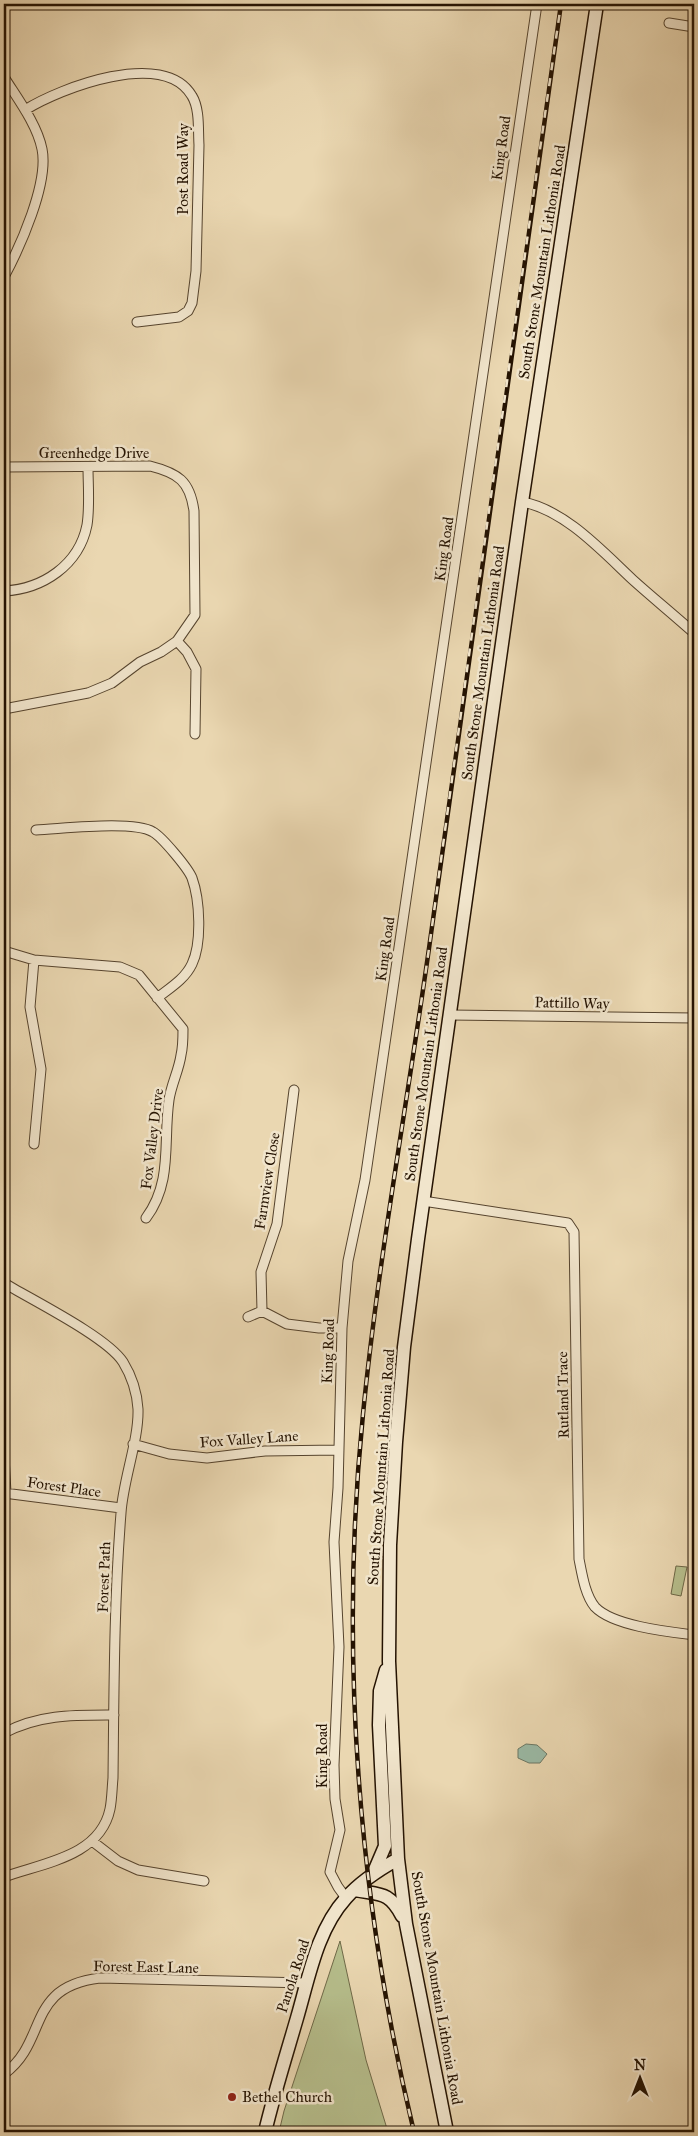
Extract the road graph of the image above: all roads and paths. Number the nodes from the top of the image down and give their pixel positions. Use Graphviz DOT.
graph roads {
  1 [pos="537,4"];
  2 [pos="597,4"];
  3 [pos="669,24"];
  4 [pos="694,28"];
  5 [pos="4,77"];
  6 [pos="25,110"];
  7 [pos="4,277"];
  8 [pos="137,322"];
  9 [pos="4,467"];
  10 [pos="88,467"];
  11 [pos="522,502"];
  12 [pos="4,591"];
  13 [pos="694,633"];
  14 [pos="177,641"];
  15 [pos="4,709"];
  16 [pos="195,734"];
  17 [pos="36,830"];
  18 [pos="4,951"];
  19 [pos="34,960"];
  20 [pos="157,998"];
  21 [pos="450,1015"];
  22 [pos="694,1018"];
  23 [pos="294,1090"];
  24 [pos="34,1144"];
  25 [pos="423,1201"];
  26 [pos="146,1218"];
  27 [pos="4,1283"];
  28 [pos="262,1310"];
  29 [pos="248,1317"];
  30 [pos="342,1328"];
  31 [pos="133,1444"];
  32 [pos="338,1450"];
  33 [pos="4,1456"];
  34 [pos="5,1493"];
  35 [pos="121,1508"];
  36 [pos="694,1635"];
  37 [pos="389,1660"];
  38 [pos="114,1715"];
  39 [pos="4,1733"];
  40 [pos="92,1841"];
  41 [pos="398,1859"];
  42 [pos="373,1875"];
  43 [pos="4,1877"];
  44 [pos="204,1881"];
  45 [pos="350,1894"];
  46 [pos="406,1924"];
  47 [pos="307,1983"];
  48 [pos="4,2074"];
  49 [pos="265,2132"];
  50 [pos="447,2132"];
  1 -- 30 [label="street, King Road"];
  2 -- 11 [label="main road, South Stone Mountain Lithonia Road"];
  3 -- 4 [label="street"];
  5 -- 6 [label="street"];
  6 -- 7 [label="street"];
  6 -- 8 [label="street, Post Road Way"];
  9 -- 10 [label="street, Greenhedge Drive"];
  10 -- 12 [label="street"];
  10 -- 14 [label="street, Greenhedge Drive"];
  11 -- 13 [label="street"];
  11 -- 21 [label="main road, South Stone Mountain Lithonia Road"];
  14 -- 15 [label="street, Greenhedge Drive"];
  14 -- 16 [label="street"];
  17 -- 20 [label="street"];
  18 -- 19 [label="street, Fox Valley Drive"];
  19 -- 20 [label="street, Fox Valley Drive"];
  19 -- 24 [label="street"];
  20 -- 26 [label="street, Fox Valley Drive"];
  21 -- 22 [label="street, Pattillo Way"];
  21 -- 25 [label="main road, South Stone Mountain Lithonia Road"];
  23 -- 28 [label="street, Farmview Close"];
  25 -- 36 [label="street, Rutland Trace"];
  25 -- 37 [label="main road, South Stone Mountain Lithonia Road"];
  27 -- 31 [label="street, Forest Path"];
  28 -- 29 [label="street"];
  28 -- 30 [label="street"];
  30 -- 32 [label="street, King Road"];
  31 -- 32 [label="street, Fox Valley Lane"];
  31 -- 35 [label="street, Forest Path"];
  32 -- 45 [label="street, King Road"];
  33 -- 34 [label="street"];
  34 -- 35 [label="street, Forest Place"];
  35 -- 38 [label="street, Forest Path"];
  37 -- 41 [label="main road, South Stone Mountain Lithonia Road"];
  37 -- 42 [label="main road"];
  38 -- 39 [label="street"];
  38 -- 40 [label="street, Forest Path"];
  40 -- 43 [label="street, Forest Path"];
  40 -- 44 [label="street"];
  41 -- 42 [label="main road, Panola Road"];
  41 -- 46 [label="main road, South Stone Mountain Lithonia Road"];
  42 -- 45 [label="main road, Panola Road"];
  45 -- 46 [label="main road"];
  45 -- 47 [label="main road, Panola Road"];
  46 -- 50 [label="main road, South Stone Mountain Lithonia Road"];
  47 -- 48 [label="street, Forest East Lane"];
  47 -- 49 [label="main road, Panola Road"];
}
